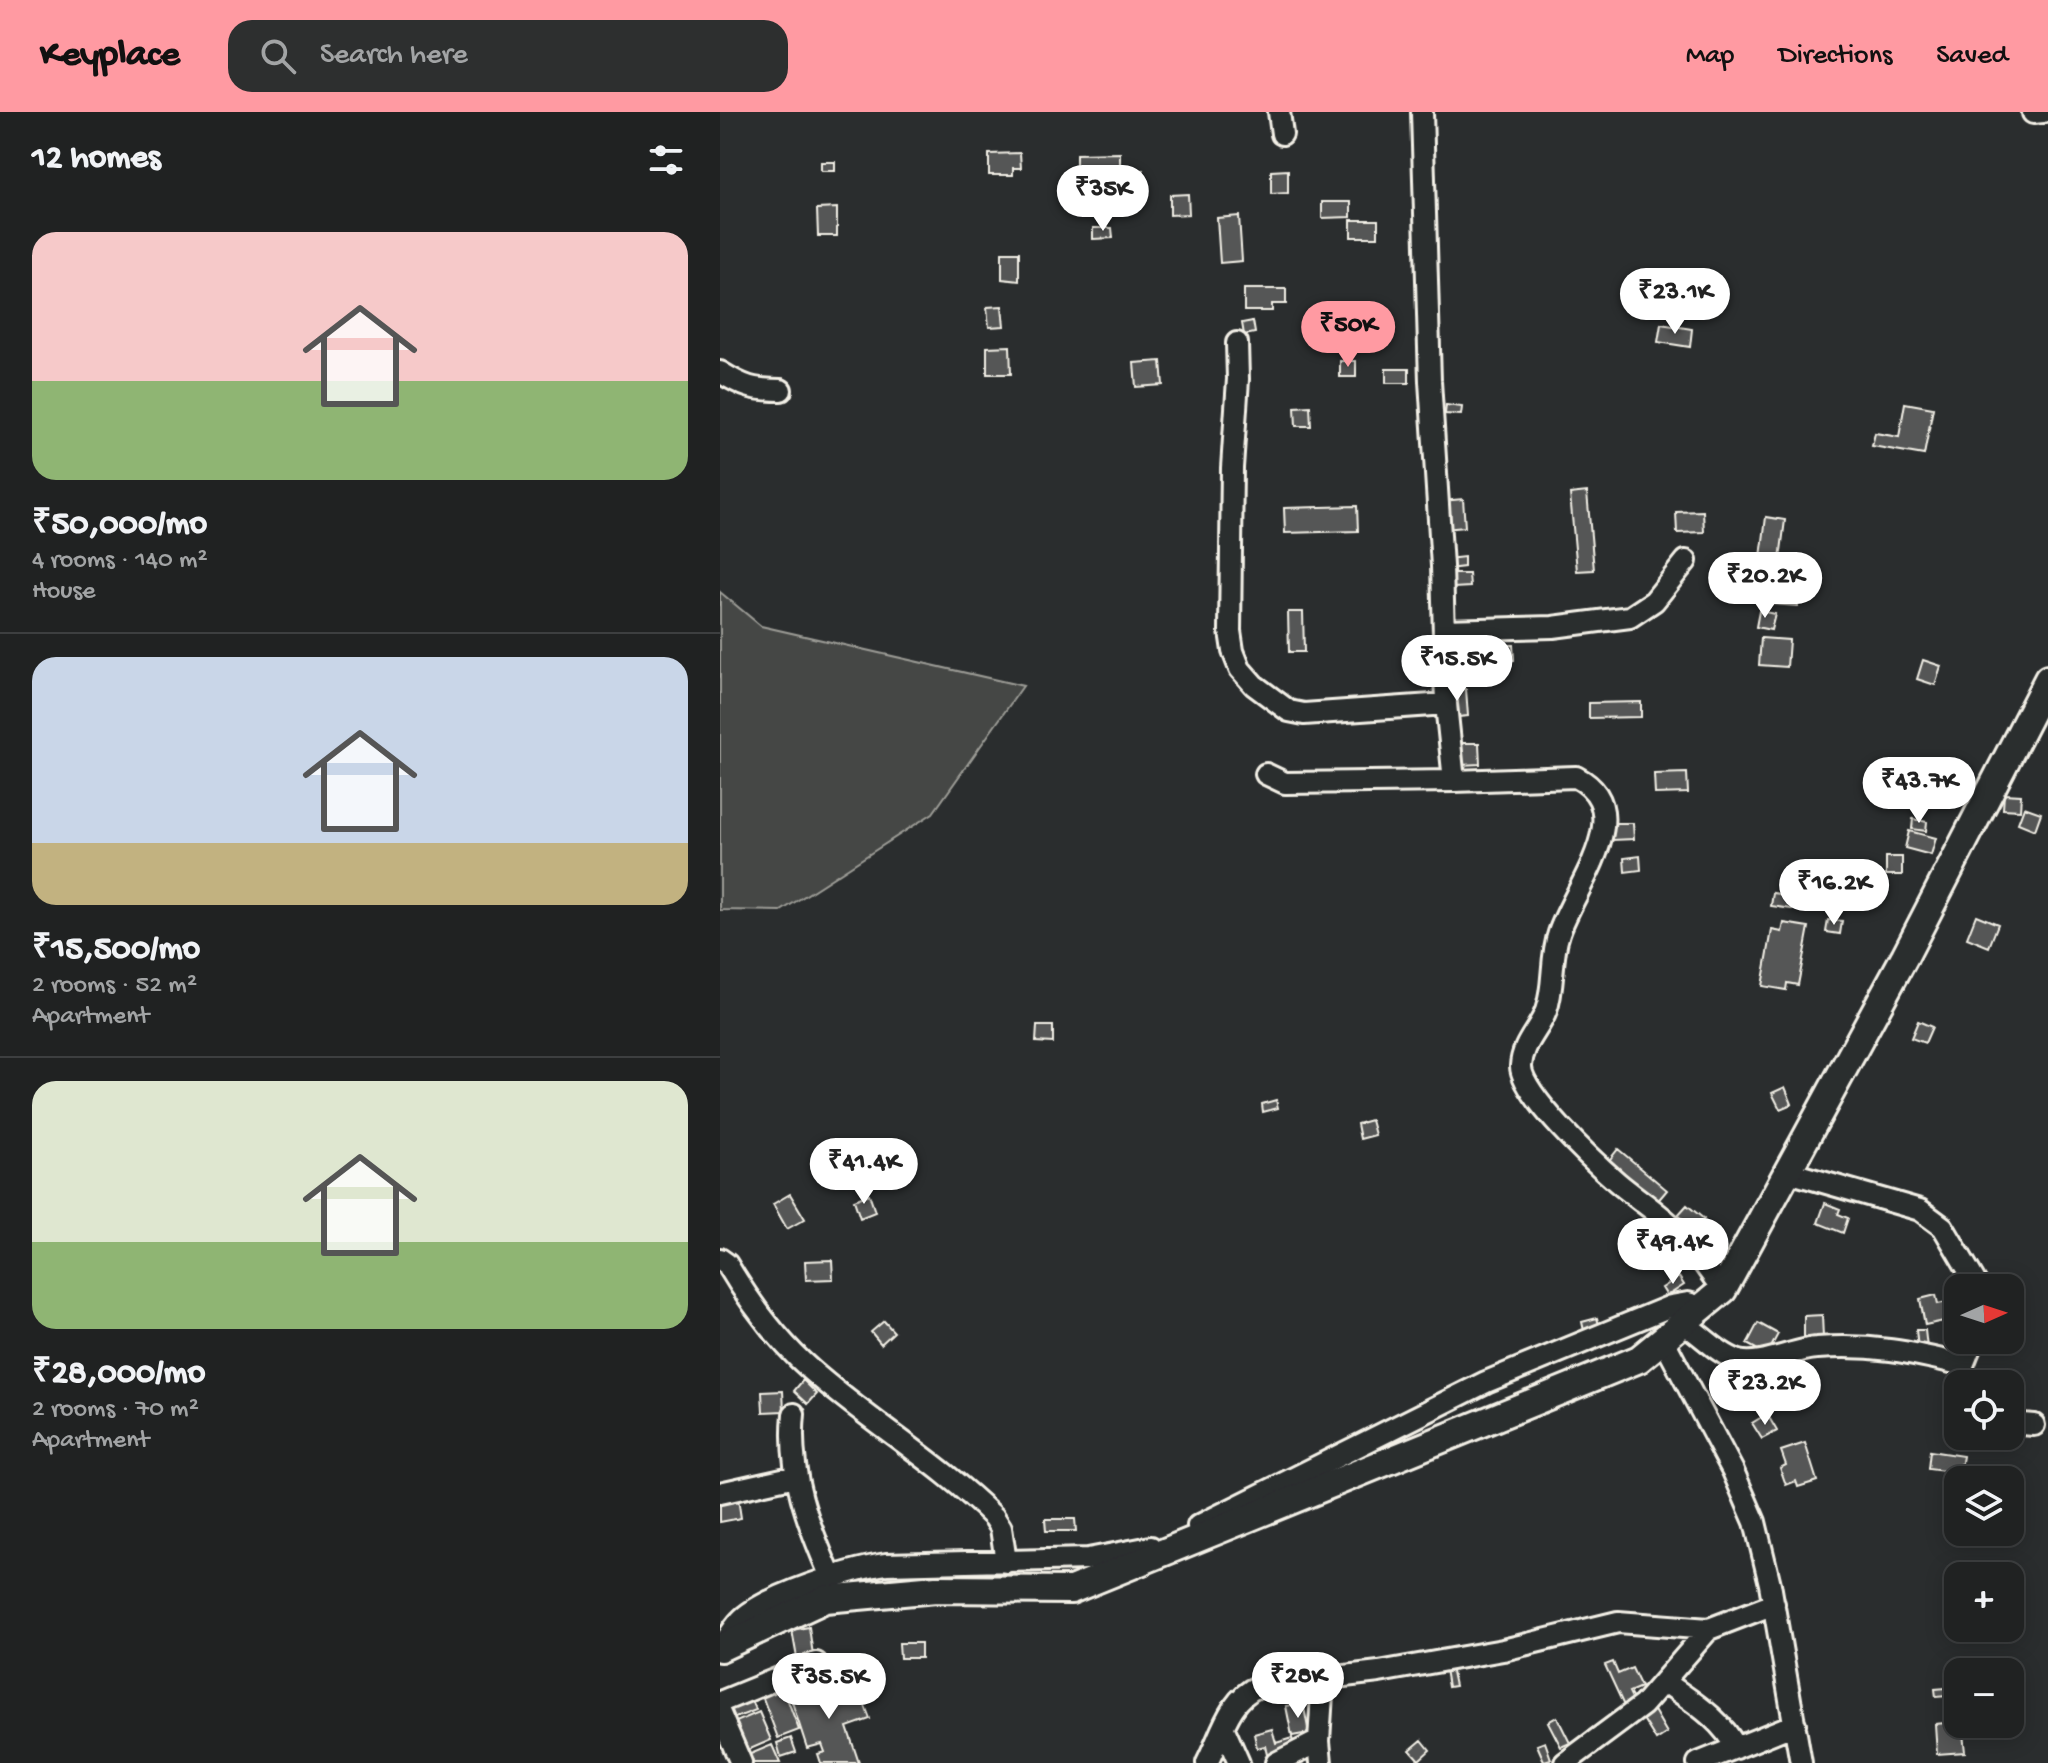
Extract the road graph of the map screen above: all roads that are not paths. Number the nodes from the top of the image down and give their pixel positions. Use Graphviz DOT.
graph roads {
  1 [pos="1279,112"];
  2 [pos="1422,112"];
  3 [pos="2043,112"];
  4 [pos="2033,113"];
  5 [pos="1282,134"];
  6 [pos="1237,343"];
  7 [pos="720,372"];
  8 [pos="781,390"];
  9 [pos="1686,561"];
  10 [pos="1444,630"];
  11 [pos="2048,679"];
  12 [pos="1446,704"];
  13 [pos="1266,774"];
  14 [pos="1454,781"];
  15 [pos="1788,1172"];
  16 [pos="720,1259"];
  17 [pos="1971,1274"];
  18 [pos="1723,1290"];
  19 [pos="1682,1323"];
  20 [pos="1953,1370"];
  21 [pos="794,1414"];
  22 [pos="2024,1424"];
  23 [pos="2034,1425"];
  24 [pos="796,1476"];
  25 [pos="720,1493"];
  26 [pos="1006,1562"];
  27 [pos="831,1577"];
  28 [pos="1774,1604"];
  29 [pos="1709,1629"];
  30 [pos="721,1647"];
  31 [pos="816,1663"];
  32 [pos="1323,1678"];
  33 [pos="1665,1682"];
  34 [pos="720,1702"];
  35 [pos="720,1714"];
  36 [pos="1795,1724"];
  37 [pos="1224,1729"];
  38 [pos="1319,1741"];
  39 [pos="1736,1748"];
  40 [pos="741,1763"];
  41 [pos="1207,1763"];
  42 [pos="1239,1763"];
  43 [pos="1276,1763"];
  44 [pos="1321,1763"];
  45 [pos="1565,1763"];
  46 [pos="1698,1763"];
  47 [pos="1801,1763"];
  1 -- 5 [label="street"];
  2 -- 10 [label="street"];
  3 -- 4 [label="street"];
  6 -- 12 [label="street"];
  7 -- 8 [label="street"];
  9 -- 10 [label="street"];
  10 -- 12 [label="street"];
  11 -- 15 [label="main road"];
  12 -- 14 [label="street"];
  13 -- 14 [label="street"];
  14 -- 18 [label="street"];
  15 -- 17 [label="street"];
  15 -- 18 [label="main road"];
  16 -- 26 [label="street"];
  18 -- 19 [label="main road"];
  19 -- 20 [label="street"];
  19 -- 26 [label="street"];
  19 -- 28 [label="street"];
  19 -- 30 [label="main road"];
  21 -- 24 [label="street"];
  22 -- 23 [label="street"];
  24 -- 25 [label="street"];
  24 -- 27 [label="street"];
  26 -- 27 [label="street"];
  27 -- 30 [label="street"];
  28 -- 29 [label="street"];
  28 -- 36 [label="street"];
  29 -- 32 [label="street"];
  29 -- 33 [label="street"];
  31 -- 34 [label="street"];
  32 -- 37 [label="street"];
  32 -- 38 [label="street"];
  33 -- 39 [label="street"];
  33 -- 45 [label="street"];
  35 -- 40 [label="street"];
  36 -- 39 [label="street"];
  36 -- 47 [label="street"];
  37 -- 41 [label="street"];
  37 -- 42 [label="street"];
  38 -- 43 [label="street"];
  38 -- 44 [label="street"];
  39 -- 46 [label="street"];
}
